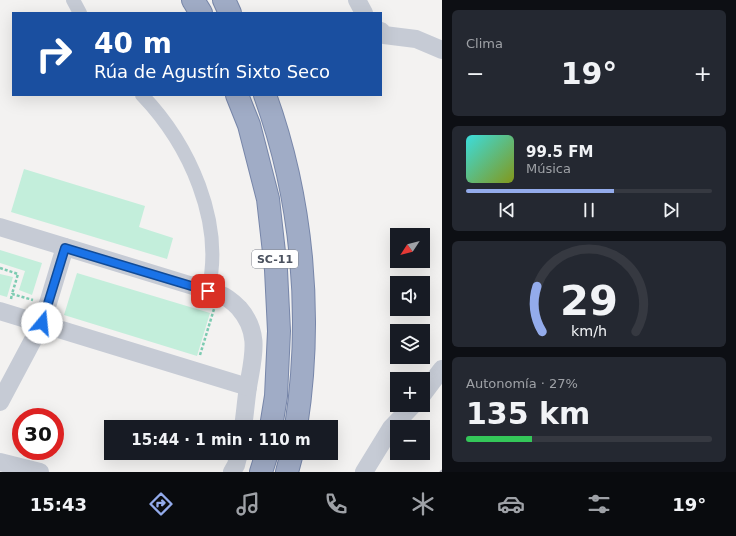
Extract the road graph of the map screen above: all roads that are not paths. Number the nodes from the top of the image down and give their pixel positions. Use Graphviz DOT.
graph roads {
  1 [pos="73,0"];
  2 [pos="193,0"];
  3 [pos="224,0"];
  4 [pos="357,0"];
  5 [pos="79,12"];
  6 [pos="200,12"];
  7 [pos="230,12"];
  8 [pos="363,12"];
  9 [pos="382,32"];
  10 [pos="442,50"];
  11 [pos="143,96"];
  12 [pos="237,96"];
  13 [pos="265,96"];
  14 [pos="1,226"];
  15 [pos="65,248"];
  16 [pos="215,298"];
  17 [pos="5,306"];
  18 [pos="42,323"];
  19 [pos="442,369"];
  20 [pos="430,385"];
  21 [pos="248,387"];
  22 [pos="0,402"];
  23 [pos="406,412"];
  24 [pos="244,420"];
  25 [pos="272,420"];
  26 [pos="297,420"];
  27 [pos="237,460"];
  28 [pos="265,460"];
  29 [pos="291,460"];
  30 [pos="0,462"];
  31 [pos="40,472"];
  32 [pos="232,472"];
  33 [pos="262,472"];
  34 [pos="288,472"];
  35 [pos="364,472"];
  1 -- 5 [label="street"];
  2 -- 6 [label="highway"];
  3 -- 7 [label="highway"];
  4 -- 8 [label="street"];
  9 -- 10 [label="street"];
  11 -- 16 [label="street"];
  12 -- 25 [label="highway, SC-11"];
  13 -- 26 [label="highway, SC-11"];
  14 -- 15 [label="street"];
  15 -- 16 [label="street"];
  15 -- 18 [label="street"];
  16 -- 21 [label="street"];
  17 -- 18 [label="street"];
  18 -- 21 [label="street"];
  18 -- 22 [label="street"];
  19 -- 20 [label="street"];
  21 -- 24 [label="street"];
  23 -- 35 [label="street"];
  27 -- 32 [label="street"];
  28 -- 33 [label="highway"];
  29 -- 34 [label="highway"];
  30 -- 31 [label="street"];
}
